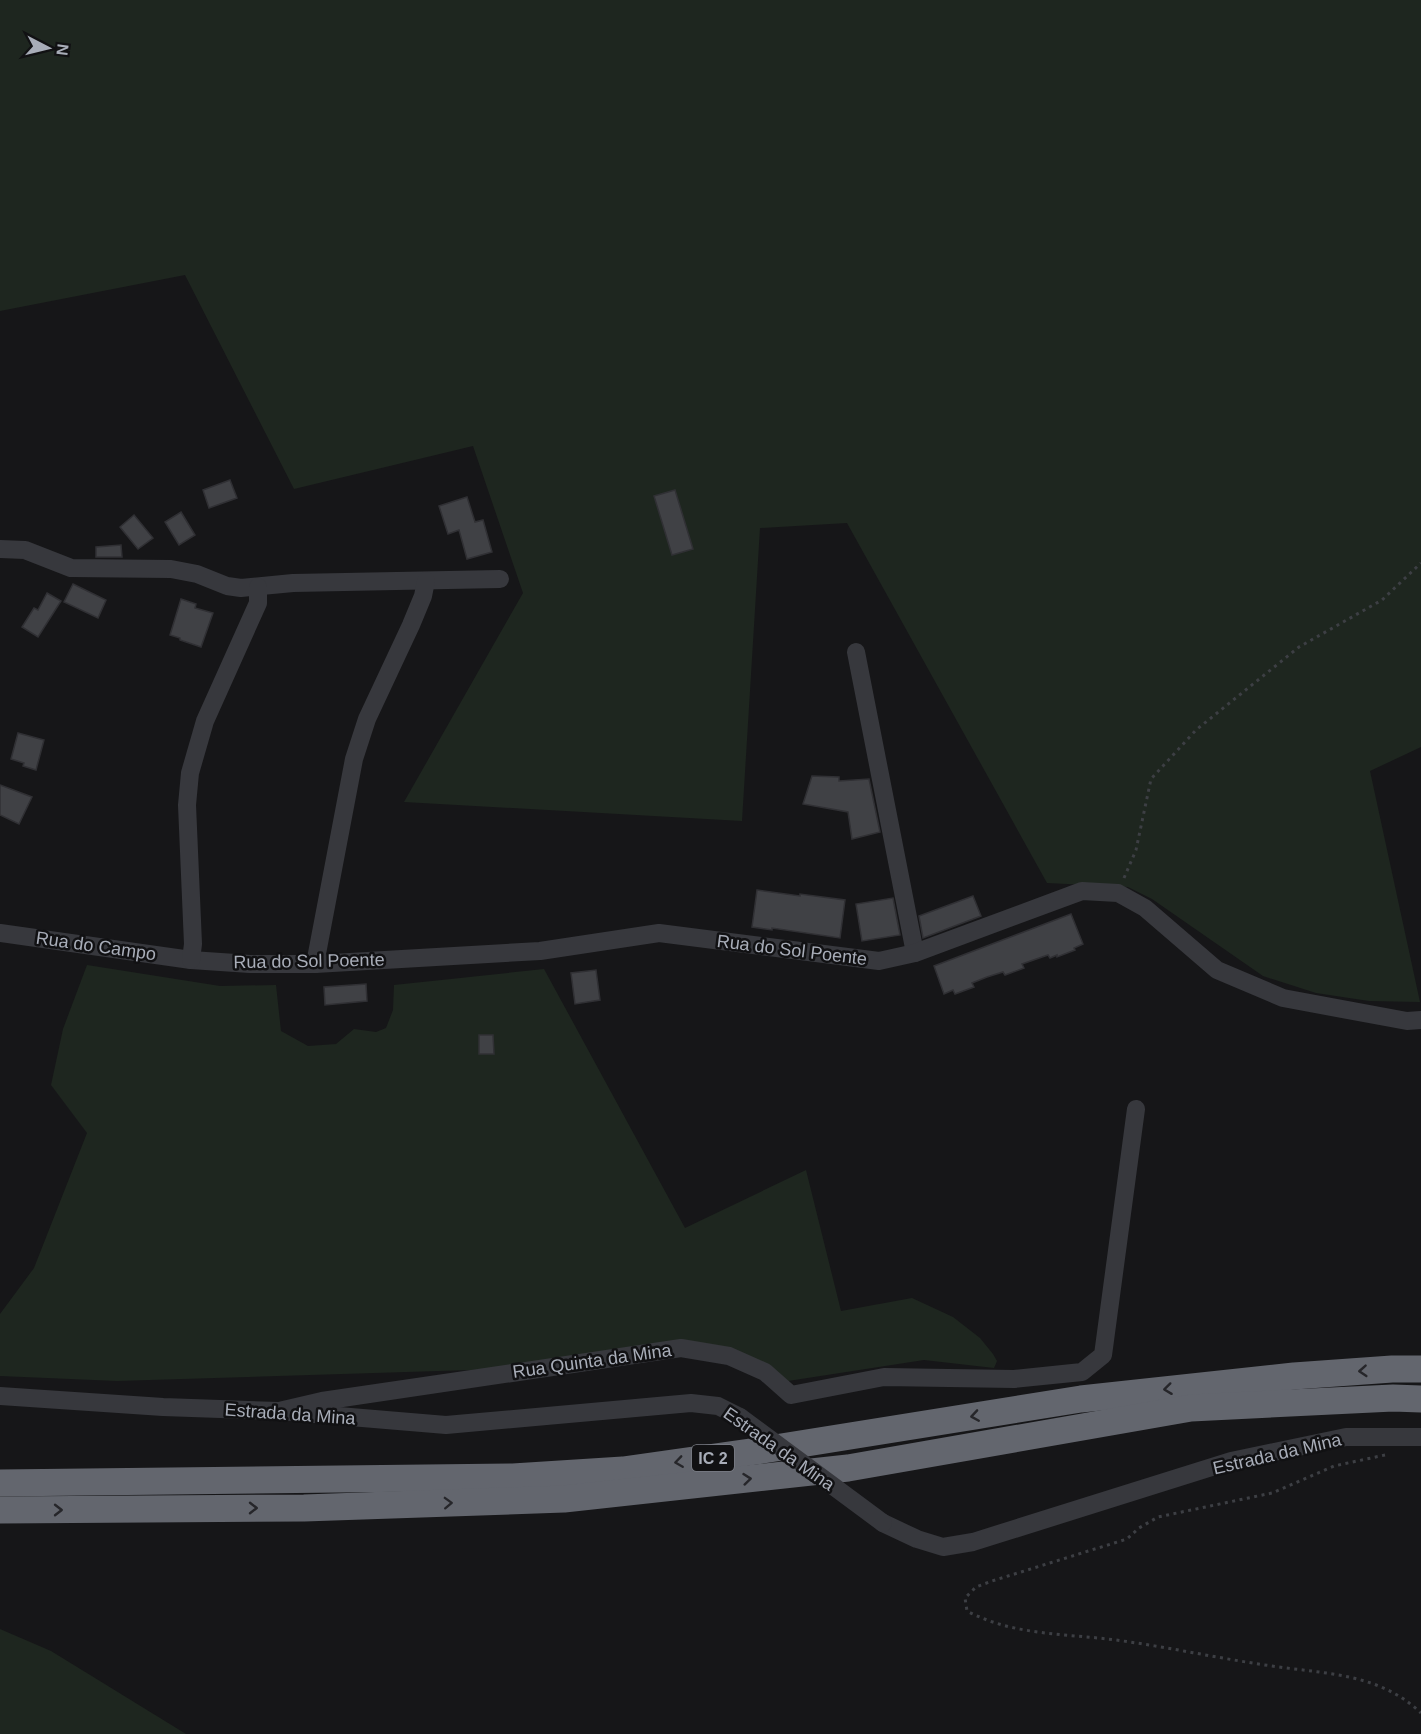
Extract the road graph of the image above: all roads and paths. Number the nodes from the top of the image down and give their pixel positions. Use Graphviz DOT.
graph roads {
  1 [pos="0,549"];
  2 [pos="1421,562"];
  3 [pos="500,579"];
  4 [pos="426,581"];
  5 [pos="258,587"];
  6 [pos="856,652"];
  7 [pos="1118,893"];
  8 [pos="0,933"];
  9 [pos="915,954"];
  10 [pos="191,960"];
  11 [pos="315,964"];
  12 [pos="1421,1020"];
  13 [pos="1136,1109"];
  14 [pos="1421,1369"];
  15 [pos="0,1396"];
  16 [pos="1421,1399"];
  17 [pos="279,1411"];
  18 [pos="1421,1437"];
  19 [pos="1394,1453"];
  20 [pos="0,1483"];
  21 [pos="0,1510"];
  22 [pos="1421,1713"];
  1 -- 5 [label="street"];
  2 -- 7 [label="path"];
  3 -- 4 [label="street"];
  4 -- 5 [label="street"];
  4 -- 11 [label="street"];
  5 -- 10 [label="street"];
  6 -- 9 [label="street"];
  7 -- 9 [label="street, Rua do Sol Poente"];
  7 -- 12 [label="street, Rua do Sol Poente"];
  8 -- 10 [label="street, Rua do Campo"];
  9 -- 11 [label="street, Rua do Sol Poente"];
  10 -- 11 [label="street, Rua do Sol Poente"];
  13 -- 17 [label="street, Rua Quinta da Mina"];
  14 -- 20 [label="highway, IC 2, one-way"];
  15 -- 17 [label="street, Estrada da Mina"];
  21 -- 16 [label="highway, IC 2, one-way"];
  17 -- 18 [label="street, Estrada da Mina, bridge"];
  19 -- 22 [label="path"];
}
